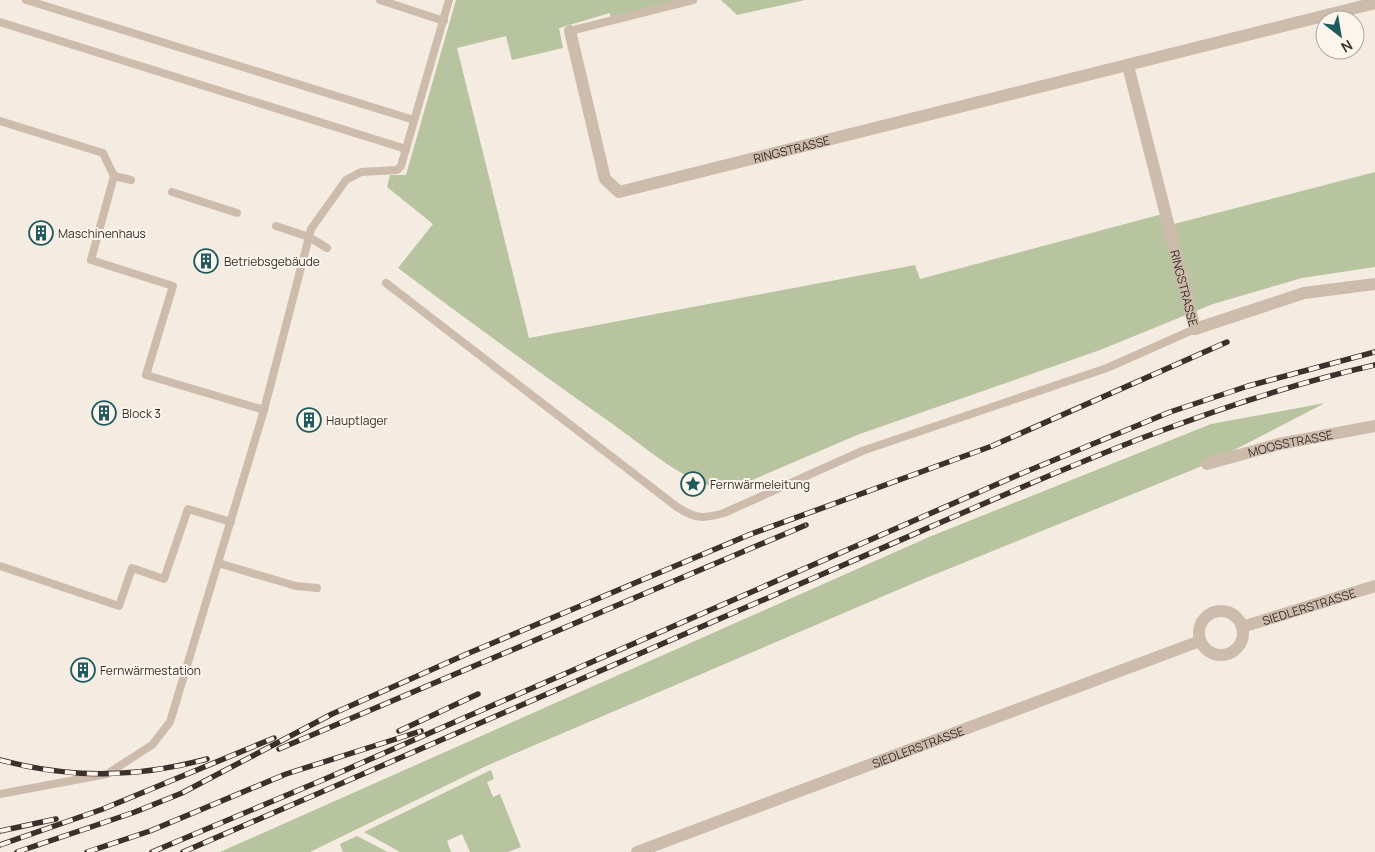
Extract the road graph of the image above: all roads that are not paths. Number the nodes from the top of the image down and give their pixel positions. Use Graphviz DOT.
graph roads {
  1 [pos="26,0"];
  2 [pos="380,0"];
  3 [pos="449,0"];
  4 [pos="693,0"];
  5 [pos="1375,3"];
  6 [pos="1358,4"];
  7 [pos="444,20"];
  8 [pos="0,22"];
  9 [pos="570,31"];
  10 [pos="1128,66"];
  11 [pos="414,120"];
  12 [pos="0,121"];
  13 [pos="406,149"];
  14 [pos="114,176"];
  15 [pos="131,180"];
  16 [pos="172,192"];
  17 [pos="236,213"];
  18 [pos="276,226"];
  19 [pos="308,237"];
  20 [pos="327,248"];
  21 [pos="386,283"];
  22 [pos="1375,284"];
  23 [pos="1195,330"];
  24 [pos="264,410"];
  25 [pos="1375,426"];
  26 [pos="1207,464"];
  27 [pos="231,522"];
  28 [pos="218,563"];
  29 [pos="0,566"];
  30 [pos="1375,586"];
  31 [pos="317,588"];
  32 [pos="1242,627"];
  33 [pos="1200,641"];
  34 [pos="0,794"];
  35 [pos="637,852"];
  1 -- 11 [label="lane"];
  2 -- 7 [label="lane"];
  3 -- 7 [label="lane"];
  4 -- 9 [label="lane"];
  5 -- 6 [label="street, RINGSTRASSE"];
  6 -- 10 [label="street, RINGSTRASSE"];
  7 -- 11 [label="lane"];
  8 -- 13 [label="lane"];
  9 -- 10 [label="street, RINGSTRASSE"];
  10 -- 23 [label="street, RINGSTRASSE"];
  11 -- 13 [label="lane"];
  12 -- 14 [label="lane"];
  13 -- 19 [label="lane"];
  14 -- 15 [label="lane"];
  14 -- 24 [label="lane"];
  16 -- 17 [label="lane"];
  18 -- 19 [label="lane"];
  19 -- 20 [label="lane"];
  19 -- 24 [label="lane"];
  21 -- 23 [label="lane"];
  22 -- 23 [label="street, RINGSTRASSE"];
  24 -- 27 [label="lane"];
  25 -- 26 [label="street, MOOSSTRASSE"];
  27 -- 28 [label="lane"];
  27 -- 29 [label="lane"];
  28 -- 31 [label="lane"];
  28 -- 34 [label="lane"];
  30 -- 32 [label="street, SIEDLERSTRASSE"];
  32 -- 33 [label="street"];
  32 -- 33 [label="street"];
  33 -- 35 [label="street, SIEDLERSTRASSE"];
}
